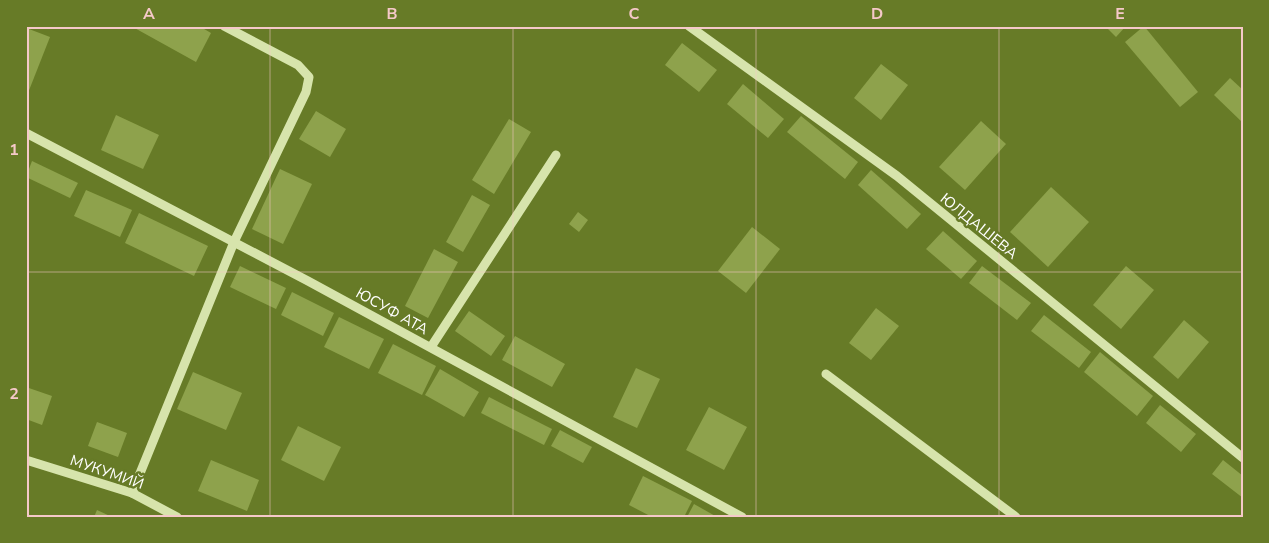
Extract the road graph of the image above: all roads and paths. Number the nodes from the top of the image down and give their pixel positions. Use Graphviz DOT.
graph roads {
  1 [pos="224,26"];
  2 [pos="688,26"];
  3 [pos="26,133"];
  4 [pos="556,155"];
  5 [pos="234,242"];
  6 [pos="431,347"];
  7 [pos="826,374"];
  8 [pos="1243,458"];
  9 [pos="26,460"];
  10 [pos="132,493"];
  11 [pos="177,517"];
  12 [pos="742,517"];
  13 [pos="1016,517"];
  1 -- 5 [label="street"];
  2 -- 8 [label="street, ЮЛДАШЕВА"];
  3 -- 5 [label="street, ЮСУФ АТА"];
  4 -- 6 [label="street"];
  5 -- 6 [label="street, ЮСУФ АТА"];
  5 -- 10 [label="street"];
  6 -- 12 [label="street, ЮСУФ АТА"];
  7 -- 13 [label="street"];
  9 -- 10 [label="street, МУКУМИЙ"];
  10 -- 11 [label="street, МУКУМИЙ"];
}
